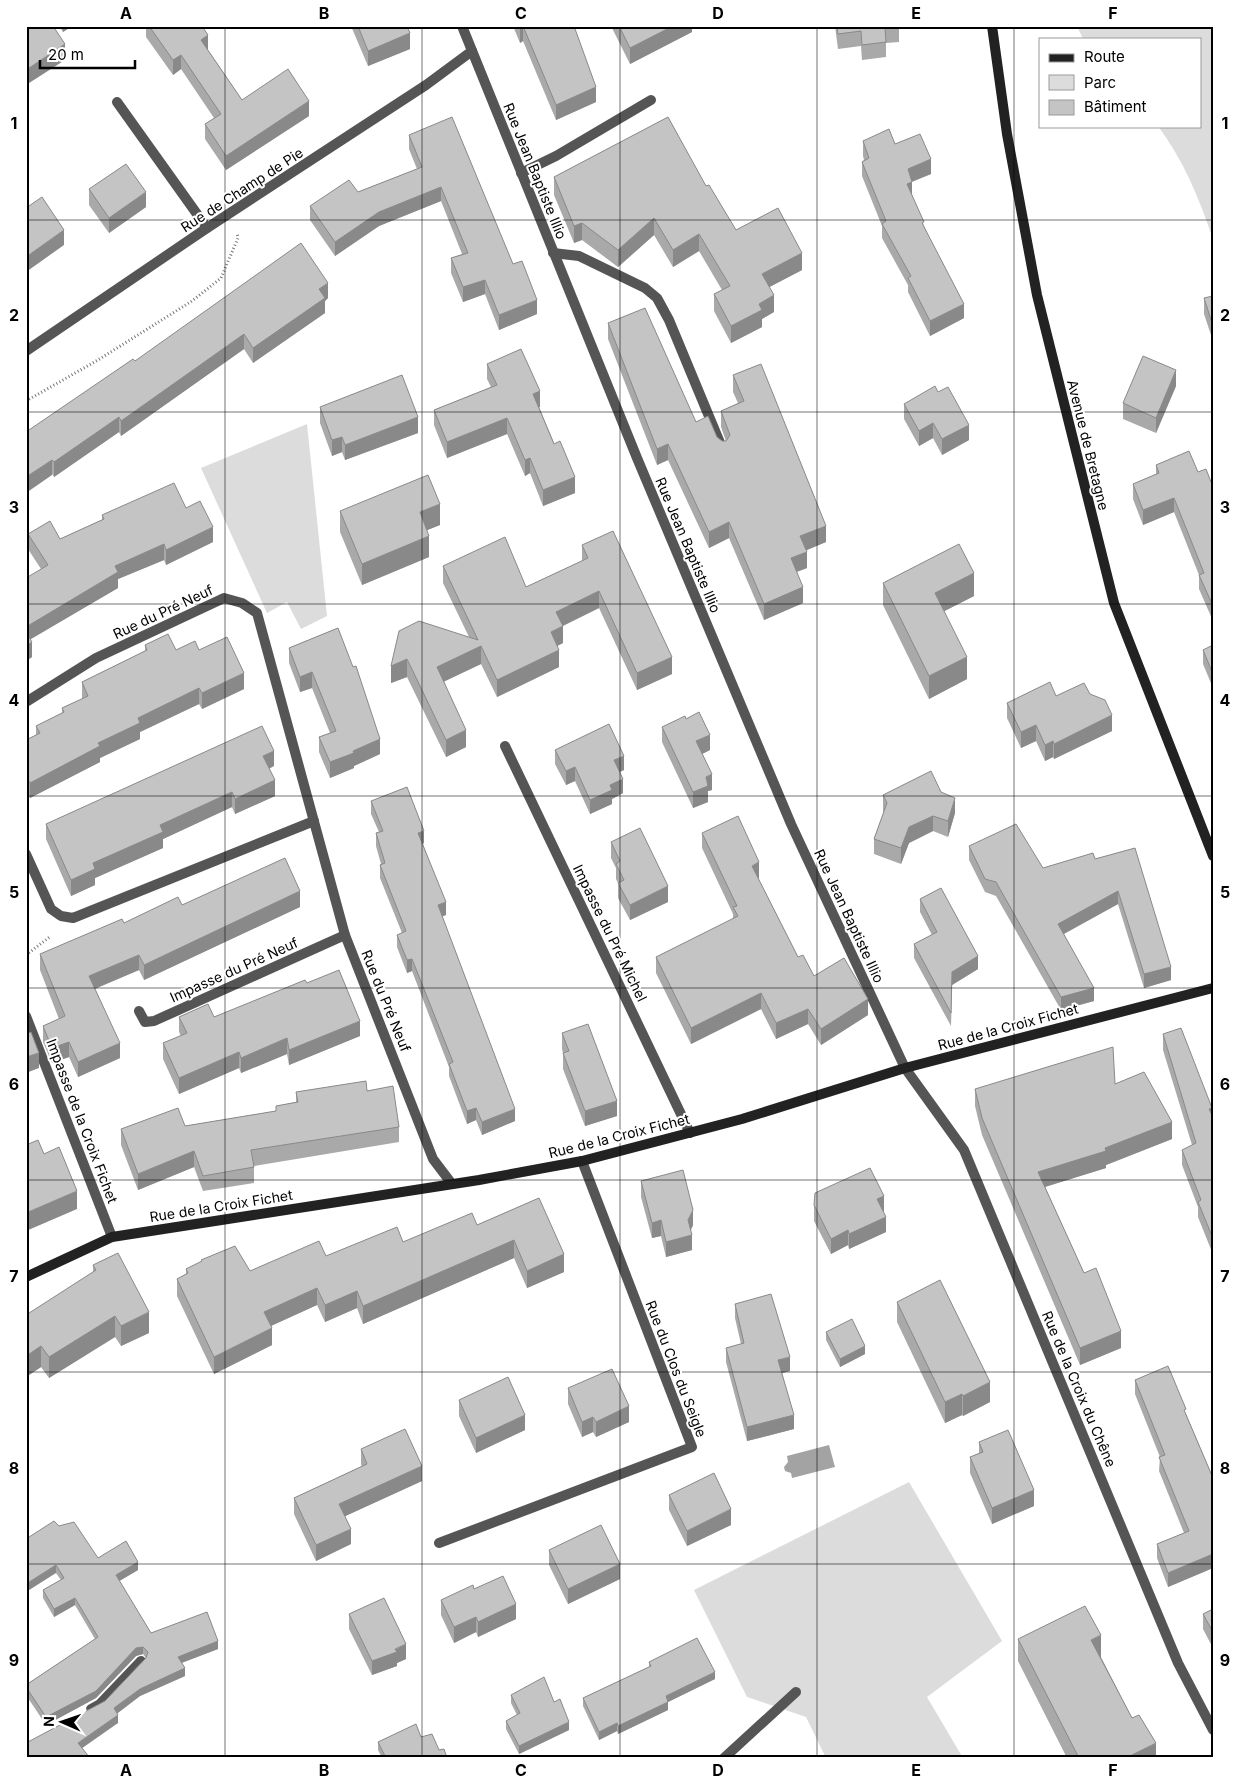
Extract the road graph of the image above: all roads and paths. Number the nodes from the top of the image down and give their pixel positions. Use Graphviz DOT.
graph roads {
  1 [pos="462,26"];
  2 [pos="992,26"];
  3 [pos="472,51"];
  4 [pos="651,100"];
  5 [pos="117,102"];
  6 [pos="521,173"];
  7 [pos="235,210"];
  8 [pos="207,228"];
  9 [pos="553,253"];
  10 [pos="26,351"];
  11 [pos="26,401"];
  12 [pos="724,451"];
  13 [pos="26,702"];
  14 [pos="505,746"];
  15 [pos="314,821"];
  16 [pos="26,854"];
  17 [pos="1213,856"];
  18 [pos="345,935"];
  19 [pos="1213,988"];
  20 [pos="138,1011"];
  21 [pos="26,1016"];
  22 [pos="905,1068"];
  23 [pos="690,1133"];
  24 [pos="582,1161"];
  25 [pos="452,1184"];
  26 [pos="112,1237"];
  27 [pos="26,1277"];
  28 [pos="439,1543"];
  29 [pos="141,1661"];
  30 [pos="796,1692"];
  31 [pos="83,1713"];
  32 [pos="1213,1730"];
  33 [pos="724,1758"];
  1 -- 3 [label="street, Rue Jean Baptiste Illio"];
  2 -- 17 [label="street, Avenue de Bretagne"];
  3 -- 6 [label="street, Rue Jean Baptiste Illio"];
  3 -- 7 [label="street, Rue de Champ de Pie"];
  4 -- 6 [label="street"];
  5 -- 8 [label="street"];
  6 -- 9 [label="street, Rue Jean Baptiste Illio"];
  7 -- 8 [label="street, Rue de Champ de Pie"];
  7 -- 11 [label="path"];
  8 -- 10 [label="street, Rue de Champ de Pie"];
  9 -- 12 [label="street"];
  9 -- 22 [label="street, Rue Jean Baptiste Illio"];
  13 -- 15 [label="street, Rue du Pré Neuf"];
  14 -- 23 [label="street, Impasse du Pré Michel"];
  15 -- 16 [label="street"];
  15 -- 18 [label="street, Rue du Pré Neuf"];
  18 -- 20 [label="street, Impasse du Pré Neuf"];
  18 -- 25 [label="street, Rue du Pré Neuf"];
  19 -- 22 [label="street, Rue de la Croix Fichet"];
  21 -- 26 [label="street, Impasse de la Croix Fichet"];
  22 -- 23 [label="street, Rue de la Croix Fichet"];
  22 -- 32 [label="street, Rue de la Croix du Chêne"];
  23 -- 24 [label="street, Rue de la Croix Fichet"];
  24 -- 25 [label="street, Rue de la Croix Fichet"];
  24 -- 28 [label="street, Rue du Clos du Seigle"];
  25 -- 26 [label="street, Rue de la Croix Fichet"];
  26 -- 27 [label="street, Rue de la Croix Fichet"];
  29 -- 31 [label="street"];
  30 -- 33 [label="street"];
}
